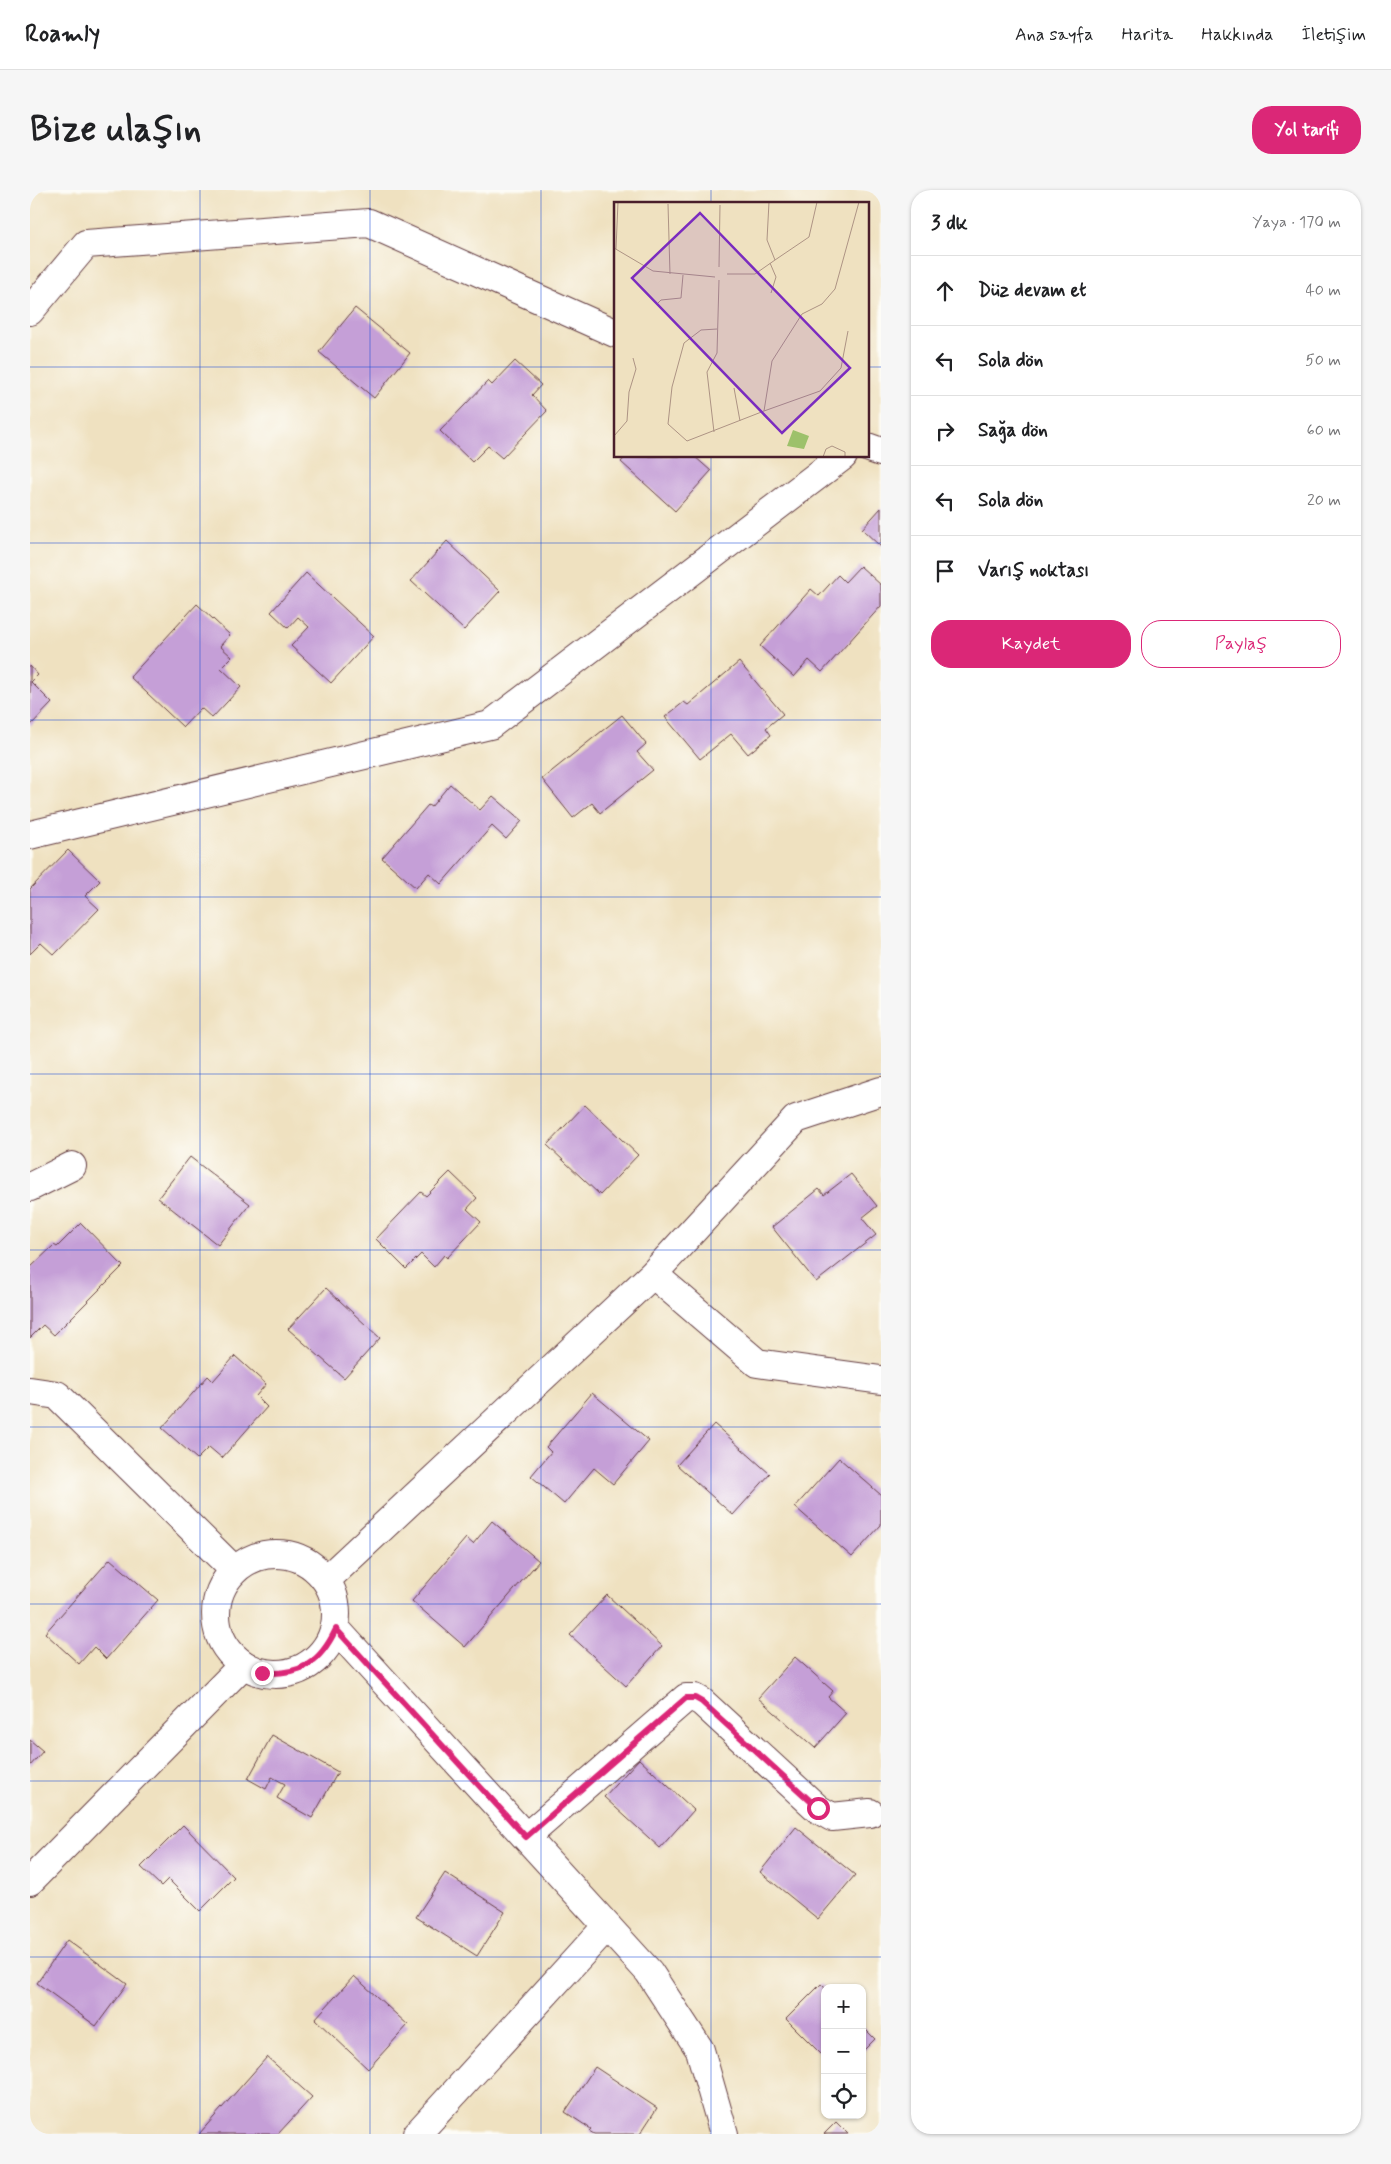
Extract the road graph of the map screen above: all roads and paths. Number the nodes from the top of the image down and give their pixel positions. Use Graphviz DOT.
graph roads {
  1 [pos="30,311"];
  2 [pos="614,333"];
  3 [pos="868,446"];
  4 [pos="881,452"];
  5 [pos="840,458"];
  6 [pos="30,835"];
  7 [pos="881,1092"];
  8 [pos="72,1166"];
  9 [pos="30,1187"];
  10 [pos="653,1274"];
  11 [pos="881,1380"];
  12 [pos="30,1390"];
  13 [pos="234,1570"];
  14 [pos="327,1579"];
  15 [pos="336,1629"];
  16 [pos="243,1665"];
  17 [pos="870,1813"];
  18 [pos="526,1837"];
  19 [pos="30,1881"];
  20 [pos="607,1926"];
  21 [pos="417,2134"];
  22 [pos="724,2134"];
  1 -- 2 [label="street"];
  3 -- 4 [label="street"];
  5 -- 6 [label="street"];
  7 -- 10 [label="street"];
  8 -- 9 [label="street"];
  10 -- 11 [label="street"];
  10 -- 14 [label="street"];
  12 -- 13 [label="street"];
  13 -- 14 [label="street"];
  13 -- 16 [label="street"];
  14 -- 15 [label="street"];
  15 -- 16 [label="street"];
  15 -- 18 [label="street"];
  16 -- 19 [label="street"];
  17 -- 18 [label="street"];
  18 -- 20 [label="street"];
  20 -- 21 [label="street"];
  20 -- 22 [label="street"];
}
